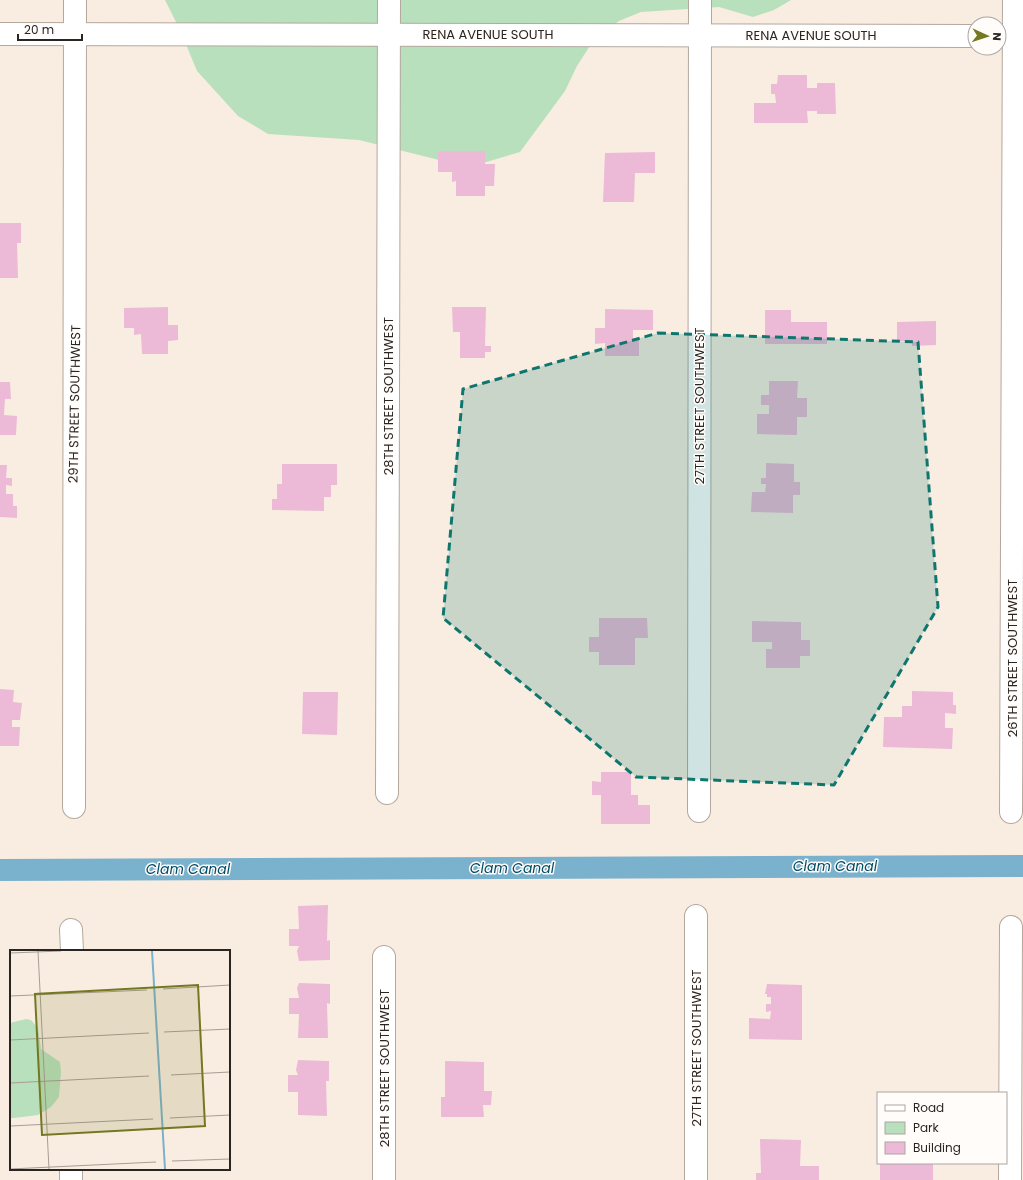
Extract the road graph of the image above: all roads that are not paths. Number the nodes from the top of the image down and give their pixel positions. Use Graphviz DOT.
graph roads {
  1 [pos="75,0"];
  2 [pos="389,0"];
  3 [pos="700,0"];
  4 [pos="1014,0"];
  5 [pos="0,34"];
  6 [pos="75,34"];
  7 [pos="389,34"];
  8 [pos="700,35"];
  9 [pos="967,36"];
  10 [pos="1012,36"];
  11 [pos="387,793"];
  12 [pos="74,807"];
  13 [pos="699,811"];
  14 [pos="1011,812"];
  15 [pos="696,916"];
  16 [pos="1011,927"];
  17 [pos="72,930"];
  18 [pos="72,950"];
  19 [pos="384,957"];
  20 [pos="384,1180"];
  21 [pos="696,1180"];
  22 [pos="1010,1180"];
  1 -- 6 [label="street, 29TH STREET SOUTHWEST"];
  2 -- 7 [label="street, 28TH STREET SOUTHWEST"];
  3 -- 8 [label="street, 27TH STREET SOUTHWEST"];
  4 -- 10 [label="street, 26TH STREET SOUTHWEST"];
  5 -- 6 [label="street, RENA AVENUE SOUTH"];
  6 -- 7 [label="street, RENA AVENUE SOUTH"];
  6 -- 12 [label="street, 29TH STREET SOUTHWEST"];
  7 -- 8 [label="street, RENA AVENUE SOUTH"];
  7 -- 11 [label="street, 28TH STREET SOUTHWEST"];
  8 -- 9 [label="street, RENA AVENUE SOUTH"];
  8 -- 13 [label="street, 27TH STREET SOUTHWEST"];
  10 -- 14 [label="street, 26TH STREET SOUTHWEST"];
  15 -- 21 [label="street, 27TH STREET SOUTHWEST"];
  16 -- 22 [label="street"];
  17 -- 18 [label="street"];
  19 -- 20 [label="street, 28TH STREET SOUTHWEST"];
}
